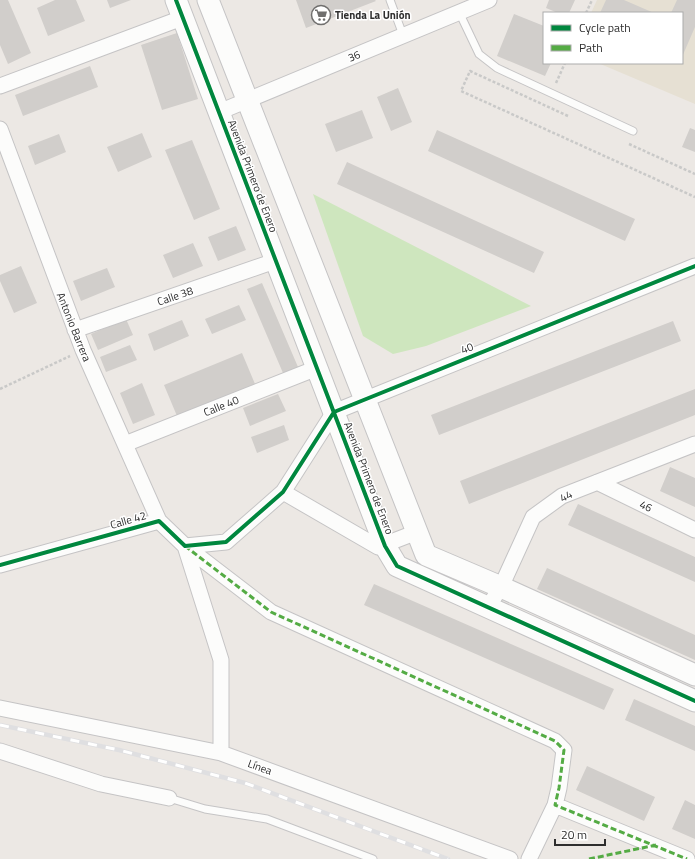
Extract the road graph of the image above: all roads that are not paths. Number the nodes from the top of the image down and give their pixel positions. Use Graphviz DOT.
graph roads {
  1 [pos="208,0"];
  2 [pos="390,0"];
  3 [pos="489,0"];
  4 [pos="179,9"];
  5 [pos="459,12"];
  6 [pos="403,35"];
  7 [pos="0,86"];
  8 [pos="246,100"];
  9 [pos="219,112"];
  10 [pos="0,129"];
  11 [pos="633,131"];
  12 [pos="275,261"];
  13 [pos="695,266"];
  14 [pos="75,330"];
  15 [pos="317,368"];
  16 [pos="364,398"];
  17 [pos="334,412"];
  18 [pos="125,444"];
  19 [pos="695,444"];
  20 [pos="597,482"];
  21 [pos="283,492"];
  22 [pos="159,521"];
  23 [pos="695,530"];
  24 [pos="417,532"];
  25 [pos="185,546"];
  26 [pos="385,546"];
  27 [pos="0,565"];
  28 [pos="501,587"];
  29 [pos="488,607"];
  30 [pos="695,675"];
  31 [pos="695,701"];
  32 [pos="0,708"];
  33 [pos="0,751"];
  34 [pos="220,753"];
  35 [pos="169,798"];
  36 [pos="555,806"];
  37 [pos="373,859"];
  38 [pos="510,859"];
  39 [pos="529,859"];
  40 [pos="687,859"];
  1 -- 8 [label="street, Avenida Primero de Enero"];
  2 -- 6 [label="lane"];
  3 -- 5 [label="street, 36"];
  4 -- 7 [label="street"];
  4 -- 9 [label="street, Avenida Primero de Enero"];
  5 -- 6 [label="street, 36"];
  5 -- 11 [label="lane"];
  6 -- 8 [label="street, 36"];
  8 -- 9 [label="street, 36"];
  8 -- 16 [label="street, Avenida Primero de Enero"];
  9 -- 12 [label="street, Avenida Primero de Enero"];
  10 -- 14 [label="street, Antonio Barrera"];
  12 -- 14 [label="street, Calle 38"];
  12 -- 15 [label="street, Avenida Primero de Enero"];
  13 -- 16 [label="street, 40"];
  14 -- 18 [label="street, Antonio Barrera"];
  15 -- 17 [label="street, Avenida Primero de Enero"];
  15 -- 18 [label="street, Calle 40"];
  16 -- 17 [label="street, 40"];
  16 -- 24 [label="street, Avenida Primero de Enero"];
  17 -- 21 [label="street"];
  17 -- 26 [label="street, Avenida Primero de Enero"];
  18 -- 22 [label="street, Antonio Barrera"];
  19 -- 20 [label="street, 44"];
  20 -- 23 [label="street, 46"];
  20 -- 28 [label="street, 44"];
  21 -- 25 [label="street"];
  21 -- 26 [label="street"];
  22 -- 25 [label="street, Calle 42"];
  22 -- 27 [label="street, Calle 42"];
  24 -- 26 [label="street"];
  24 -- 28 [label="street, Avenida Primero de Enero"];
  25 -- 34 [label="street"];
  25 -- 36 [label="street, Calle 42"];
  26 -- 29 [label="street, Avenida Primero de Enero"];
  28 -- 29 [label="street, 44"];
  28 -- 30 [label="street, Avenida Primero de Enero"];
  29 -- 31 [label="street, Avenida Primero de Enero"];
  32 -- 34 [label="street, Línea"];
  33 -- 35 [label="street"];
  34 -- 38 [label="street, Línea"];
  35 -- 37 [label="lane"];
  36 -- 39 [label="street"];
  36 -- 40 [label="street"];
}
